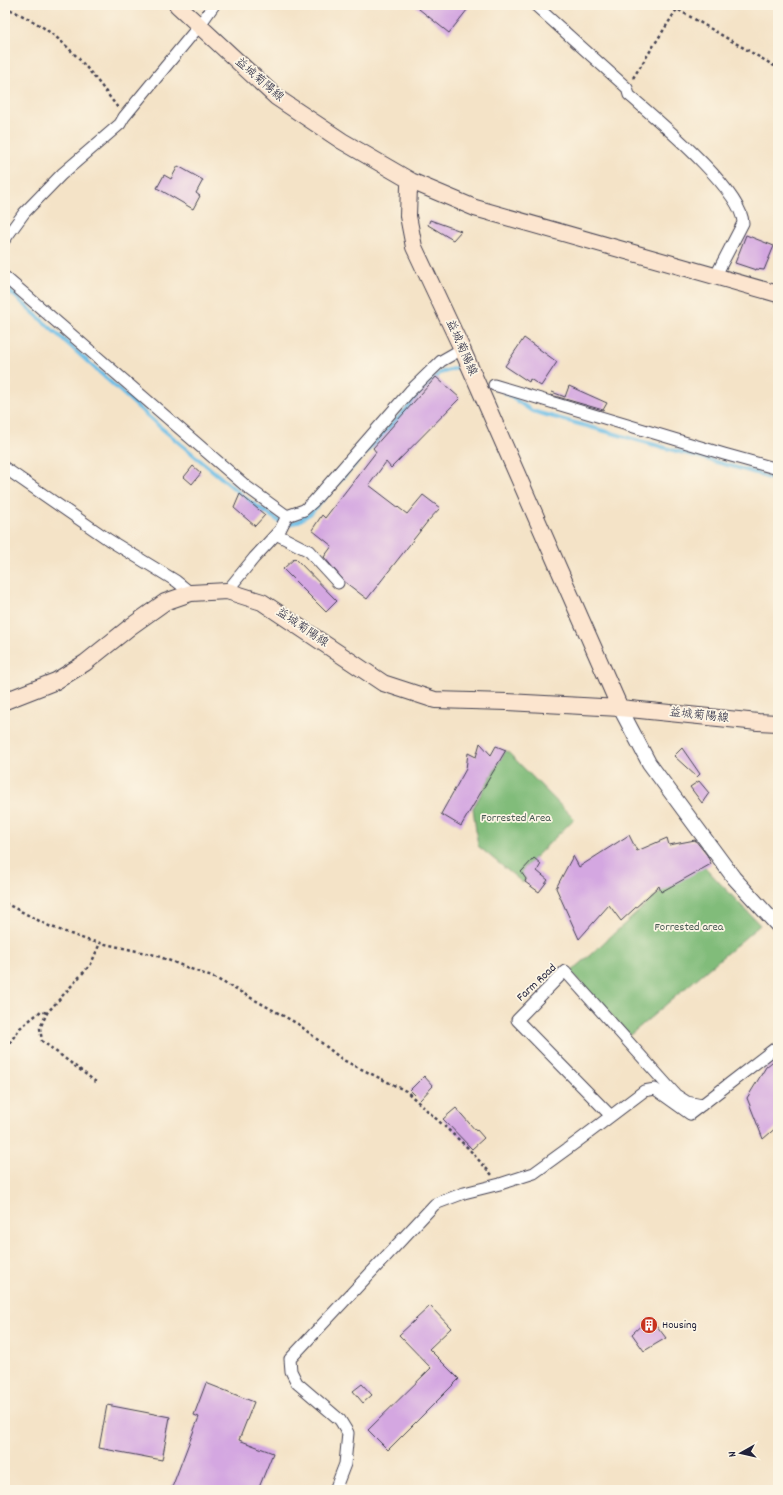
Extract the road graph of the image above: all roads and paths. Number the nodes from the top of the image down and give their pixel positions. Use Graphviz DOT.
graph roads {
  1 [pos="177,5"];
  2 [pos="214,5"];
  3 [pos="535,5"];
  4 [pos="679,5"];
  5 [pos="5,7"];
  6 [pos="677,9"];
  7 [pos="199,26"];
  8 [pos="778,68"];
  9 [pos="627,88"];
  10 [pos="124,117"];
  11 [pos="411,182"];
  12 [pos="5,239"];
  13 [pos="5,277"];
  14 [pos="715,277"];
  15 [pos="778,294"];
  16 [pos="462,349"];
  17 [pos="494,385"];
  18 [pos="5,468"];
  19 [pos="778,469"];
  20 [pos="287,516"];
  21 [pos="276,534"];
  22 [pos="338,584"];
  23 [pos="227,591"];
  24 [pos="191,593"];
  25 [pos="5,701"];
  26 [pos="620,708"];
  27 [pos="778,722"];
  28 [pos="5,903"];
  29 [pos="778,926"];
  30 [pos="100,943"];
  31 [pos="47,1013"];
  32 [pos="778,1046"];
  33 [pos="6,1048"];
  34 [pos="96,1082"];
  35 [pos="702,1105"];
  36 [pos="611,1116"];
  37 [pos="500,1184"];
  38 [pos="335,1490"];
  1 -- 7 [label="main road, 益城菊陽線"];
  2 -- 7 [label="street"];
  3 -- 9 [label="street"];
  4 -- 6 [label="path"];
  5 -- 10 [label="path"];
  6 -- 8 [label="path"];
  6 -- 9 [label="path"];
  7 -- 10 [label="street"];
  7 -- 11 [label="main road, 益城菊陽線"];
  9 -- 14 [label="street"];
  10 -- 12 [label="street"];
  11 -- 14 [label="main road, 益城菊陽線"];
  11 -- 16 [label="main road, 益城菊陽線"];
  13 -- 20 [label="street"];
  14 -- 15 [label="main road, 益城菊陽線"];
  16 -- 20 [label="street"];
  16 -- 26 [label="main road, 益城菊陽線"];
  17 -- 19 [label="street"];
  18 -- 24 [label="street"];
  20 -- 21 [label="street"];
  21 -- 22 [label="street"];
  21 -- 23 [label="street"];
  23 -- 24 [label="main road, 益城菊陽線"];
  23 -- 26 [label="main road, 益城菊陽線"];
  24 -- 25 [label="main road, 益城菊陽線"];
  26 -- 27 [label="main road, 益城菊陽線"];
  26 -- 29 [label="street"];
  28 -- 30 [label="path"];
  30 -- 31 [label="path"];
  30 -- 37 [label="path"];
  31 -- 33 [label="path"];
  31 -- 34 [label="path"];
  32 -- 35 [label="street"];
  35 -- 36 [label="street"];
  35 -- 36 [label="street, Farm Road"];
  36 -- 37 [label="street"];
  37 -- 38 [label="street"];
}
